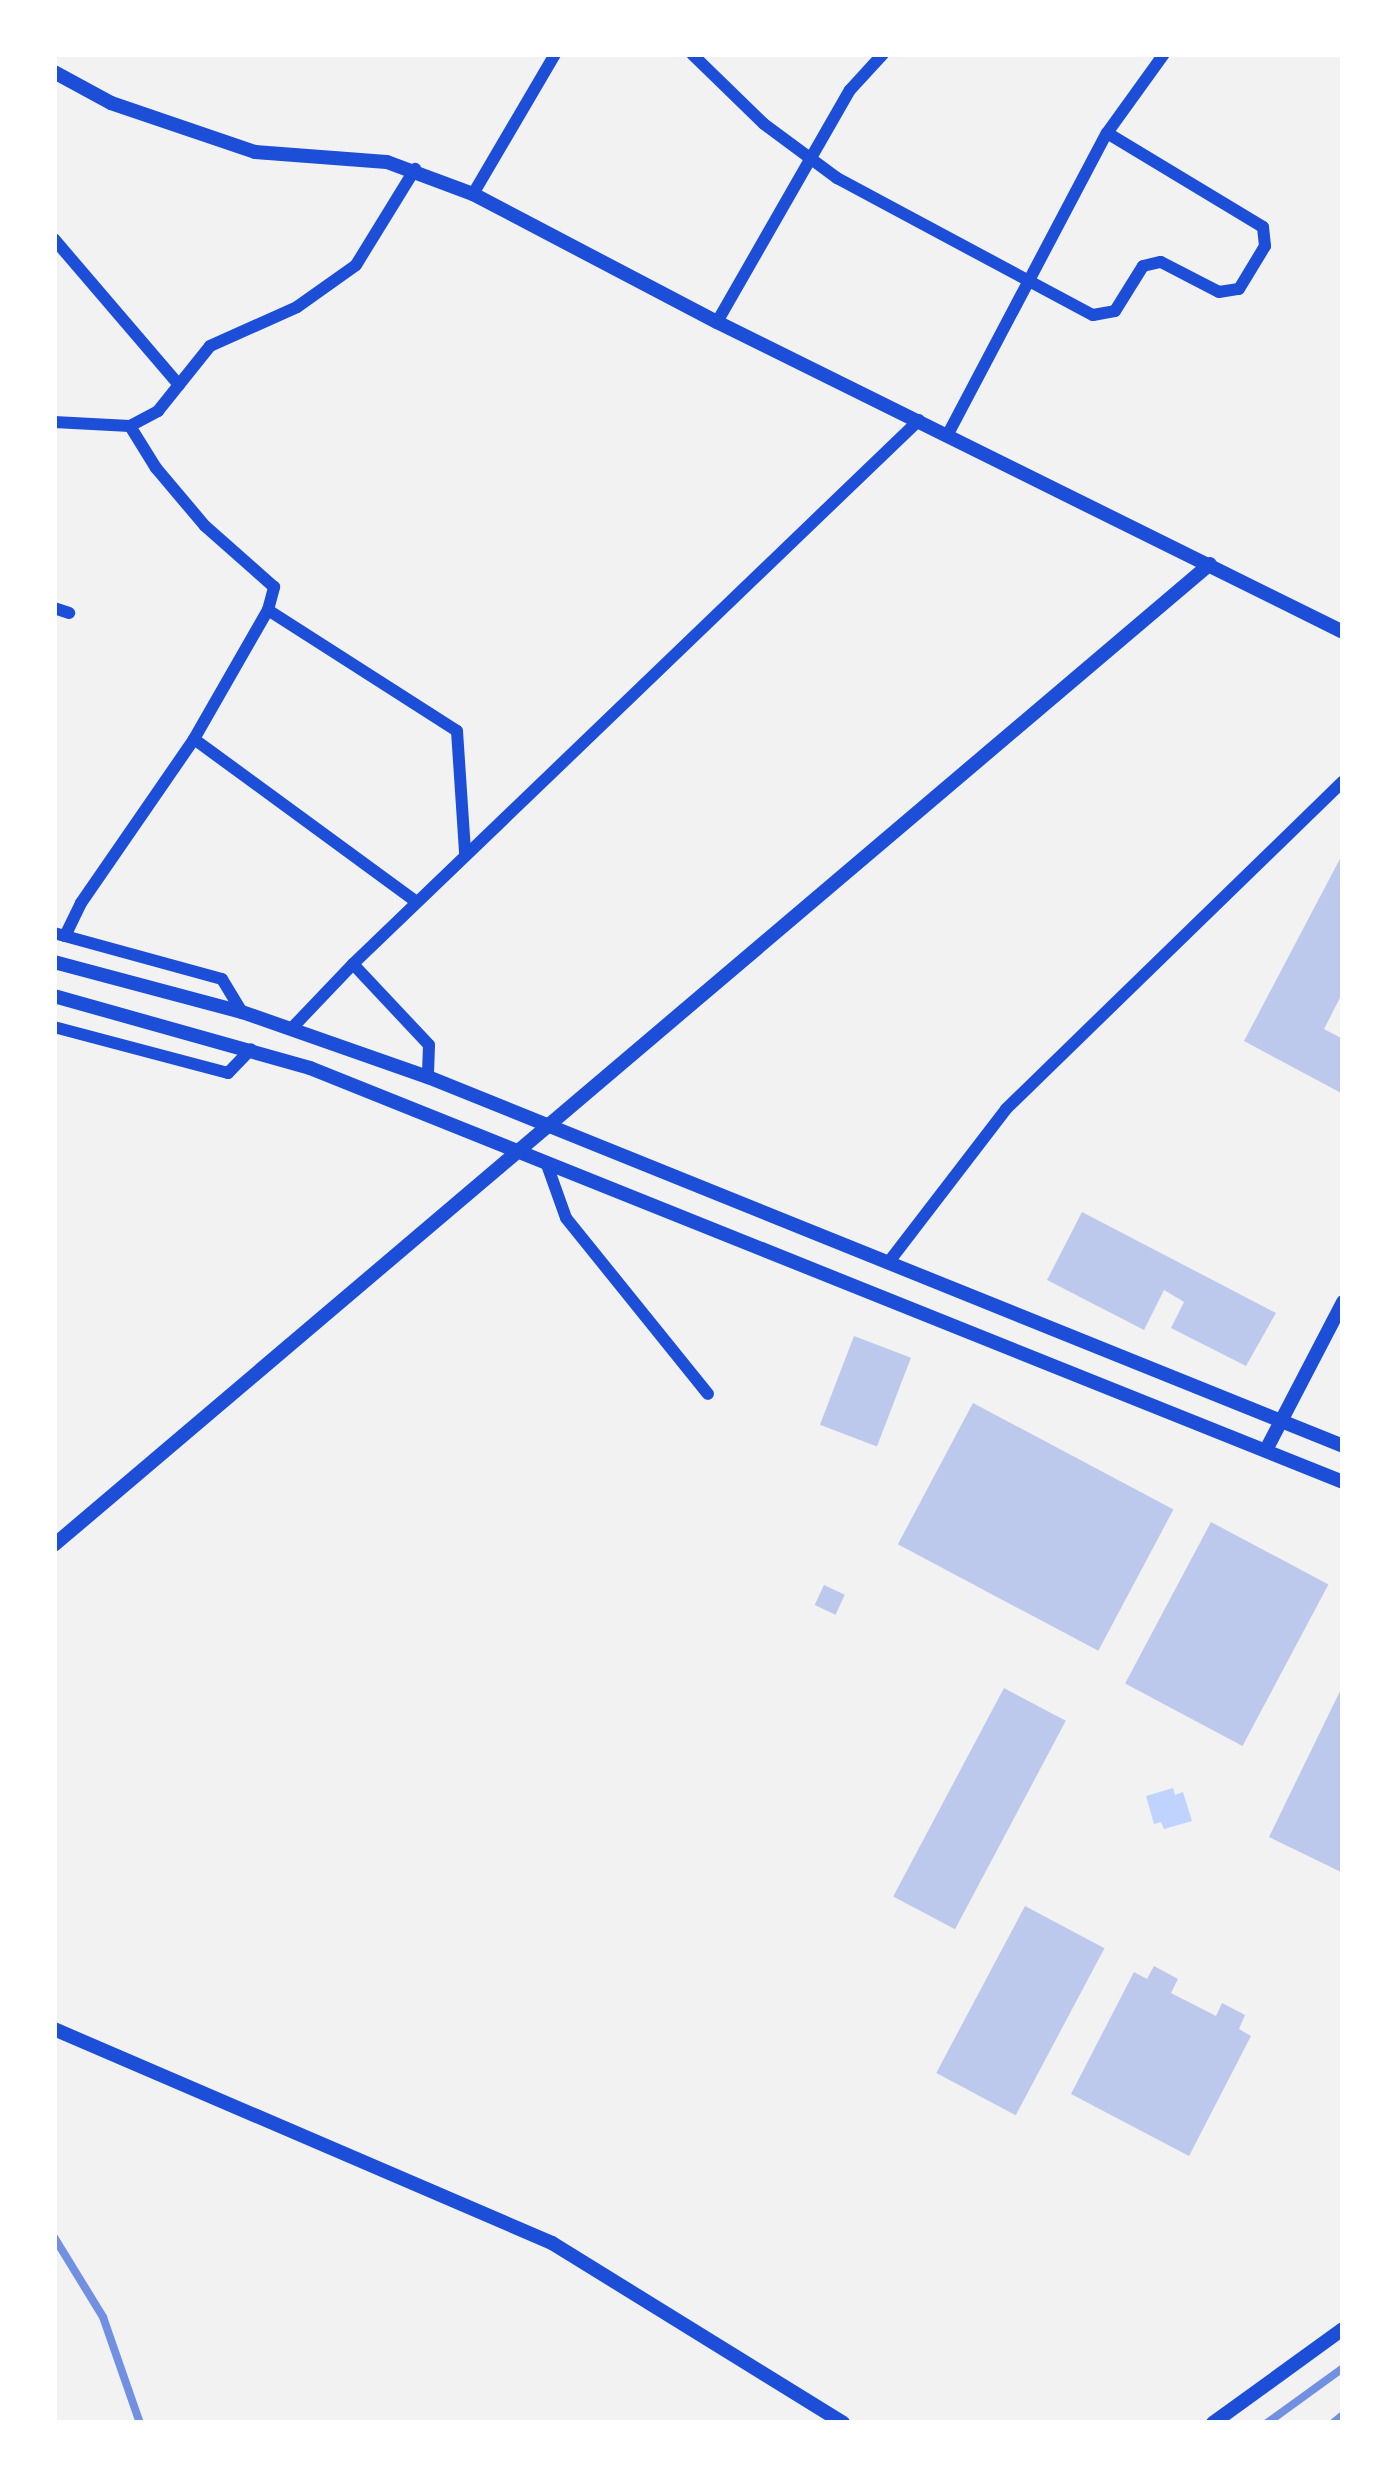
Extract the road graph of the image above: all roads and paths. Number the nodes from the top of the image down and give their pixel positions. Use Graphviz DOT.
graph roads {
  1 [pos="554,54"];
  2 [pos="692,54"];
  3 [pos="883,54"];
  4 [pos="1156,56"];
  5 [pos="54,73"];
  6 [pos="1107,133"];
  7 [pos="809,159"];
  8 [pos="415,169"];
  9 [pos="473,194"];
  10 [pos="54,239"];
  11 [pos="1026,279"];
  12 [pos="717,322"];
  13 [pos="178,386"];
  14 [pos="919,420"];
  15 [pos="54,422"];
  16 [pos="130,425"];
  17 [pos="948,434"];
  18 [pos="1210,564"];
  19 [pos="54,608"];
  20 [pos="268,610"];
  21 [pos="69,613"];
  22 [pos="1343,632"];
  23 [pos="194,739"];
  24 [pos="1343,781"];
  25 [pos="466,853"];
  26 [pos="415,901"];
  27 [pos="59,934"];
  28 [pos="54,962"];
  29 [pos="353,964"];
  30 [pos="54,996"];
  31 [pos="242,1012"];
  32 [pos="54,1027"];
  33 [pos="292,1028"];
  34 [pos="251,1048"];
  35 [pos="428,1077"];
  36 [pos="549,1128"];
  37 [pos="519,1153"];
  38 [pos="546,1162"];
  39 [pos="888,1263"];
  40 [pos="1343,1303"];
  41 [pos="708,1394"];
  42 [pos="1280,1420"];
  43 [pos="1343,1446"];
  44 [pos="1266,1450"];
  45 [pos="1343,1481"];
  46 [pos="54,1546"];
  47 [pos="54,2029"];
  48 [pos="1343,2330"];
  49 [pos="843,2423"];
  50 [pos="1213,2423"];
  1 -- 9 [label="street"];
  2 -- 7 [label="street"];
  3 -- 7 [label="street"];
  4 -- 6 [label="street"];
  5 -- 8 [label="street"];
  6 -- 11 [label="street"];
  6 -- 11 [label="street"];
  7 -- 11 [label="street"];
  7 -- 12 [label="street"];
  8 -- 9 [label="street"];
  8 -- 13 [label="street"];
  9 -- 12 [label="street"];
  10 -- 13 [label="street"];
  11 -- 17 [label="street"];
  12 -- 14 [label="street"];
  13 -- 16 [label="street"];
  14 -- 17 [label="street"];
  14 -- 25 [label="street"];
  15 -- 16 [label="street"];
  16 -- 20 [label="street"];
  17 -- 18 [label="street"];
  18 -- 22 [label="street"];
  18 -- 36 [label="street"];
  19 -- 21 [label="street"];
  20 -- 23 [label="street"];
  20 -- 25 [label="street"];
  23 -- 26 [label="street"];
  23 -- 27 [label="street"];
  24 -- 39 [label="street"];
  25 -- 26 [label="street"];
  26 -- 29 [label="street"];
  27 -- 31 [label="street"];
  28 -- 31 [label="street"];
  29 -- 33 [label="street"];
  29 -- 35 [label="street"];
  30 -- 34 [label="street"];
  31 -- 33 [label="street"];
  32 -- 34 [label="street"];
  33 -- 35 [label="street"];
  34 -- 37 [label="street"];
  35 -- 36 [label="street"];
  36 -- 37 [label="street"];
  36 -- 39 [label="street"];
  37 -- 38 [label="street"];
  37 -- 46 [label="street"];
  38 -- 41 [label="street"];
  38 -- 44 [label="street"];
  39 -- 42 [label="street"];
  40 -- 42 [label="street"];
  42 -- 43 [label="street"];
  42 -- 44 [label="street"];
  44 -- 45 [label="street"];
  47 -- 49 [label="street"];
  48 -- 50 [label="street"];
}
